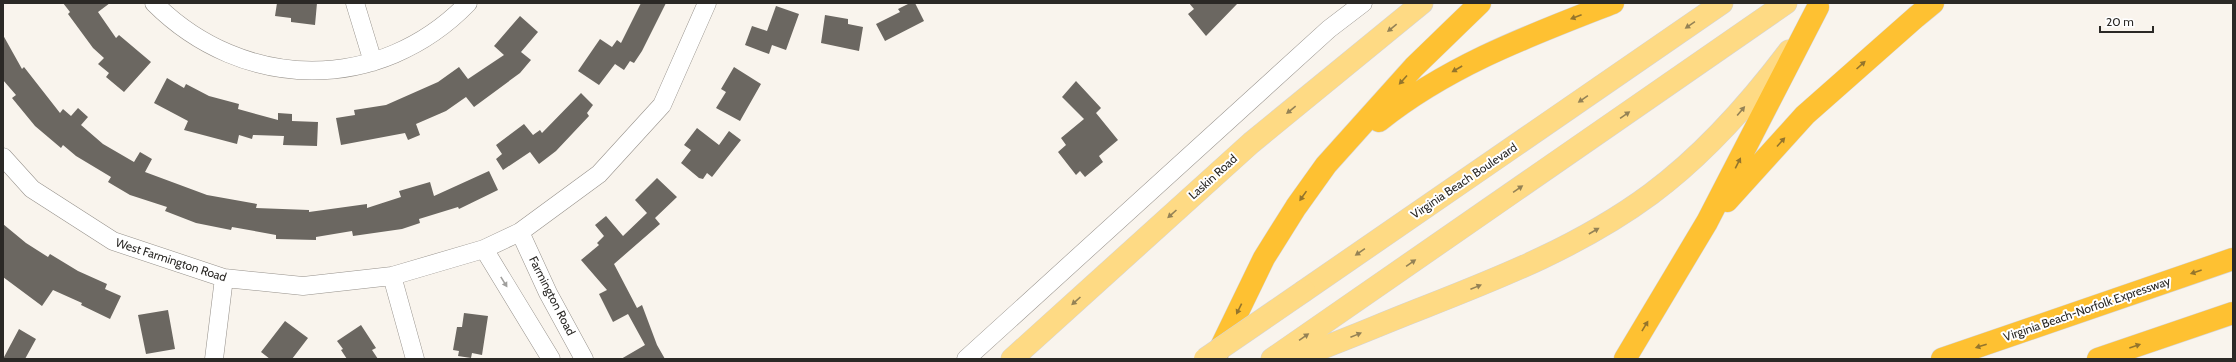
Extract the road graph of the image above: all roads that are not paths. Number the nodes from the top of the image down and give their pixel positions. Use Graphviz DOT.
graph roads {
  1 [pos="154,3"];
  2 [pos="355,3"];
  3 [pos="468,3"];
  4 [pos="707,3"];
  5 [pos="1363,3"];
  6 [pos="1422,3"];
  7 [pos="1480,3"];
  8 [pos="1613,3"];
  9 [pos="1722,3"];
  10 [pos="1786,3"];
  11 [pos="1934,3"];
  12 [pos="1819,5"];
  13 [pos="373,62"];
  14 [pos="3,157"];
  15 [pos="1326,165"];
  16 [pos="1707,222"];
  17 [pos="520,232"];
  18 [pos="484,249"];
  19 [pos="2233,259"];
  20 [pos="392,276"];
  21 [pos="224,278"];
  22 [pos="2233,313"];
  23 [pos="214,359"];
  24 [pos="415,359"];
  25 [pos="551,359"];
  26 [pos="584,359"];
  27 [pos="966,359"];
  28 [pos="1012,359"];
  29 [pos="1205,359"];
  30 [pos="1215,359"];
  31 [pos="1272,359"];
  32 [pos="1293,359"];
  33 [pos="1625,359"];
  34 [pos="1942,359"];
  35 [pos="2098,359"];
  1 -- 13 [label="street"];
  2 -- 13 [label="street"];
  3 -- 13 [label="street"];
  4 -- 17 [label="street, West Farmington Road"];
  5 -- 27 [label="street"];
  6 -- 28 [label="main road, Laskin Road, one-way"];
  7 -- 15 [label="highway, one-way"];
  8 -- 15 [label="highway, one-way"];
  9 -- 29 [label="main road, Virginia Beach Boulevard, one-way, bridge"];
  31 -- 10 [label="main road, one-way"];
  16 -- 11 [label="highway, one-way"];
  16 -- 12 [label="highway, one-way"];
  32 -- 12 [label="main road, one-way"];
  14 -- 21 [label="street, West Farmington Road"];
  15 -- 30 [label="highway, one-way"];
  33 -- 16 [label="highway, one-way"];
  17 -- 18 [label="street, West Farmington Road"];
  17 -- 26 [label="street, Farmington Road"];
  18 -- 20 [label="street, West Farmington Road"];
  18 -- 25 [label="street, one-way"];
  19 -- 34 [label="highway, Virginia Beach-Norfolk Expressway, one-way"];
  20 -- 21 [label="street, West Farmington Road"];
  20 -- 24 [label="street"];
  21 -- 23 [label="street"];
  35 -- 22 [label="highway, one-way"];
}
